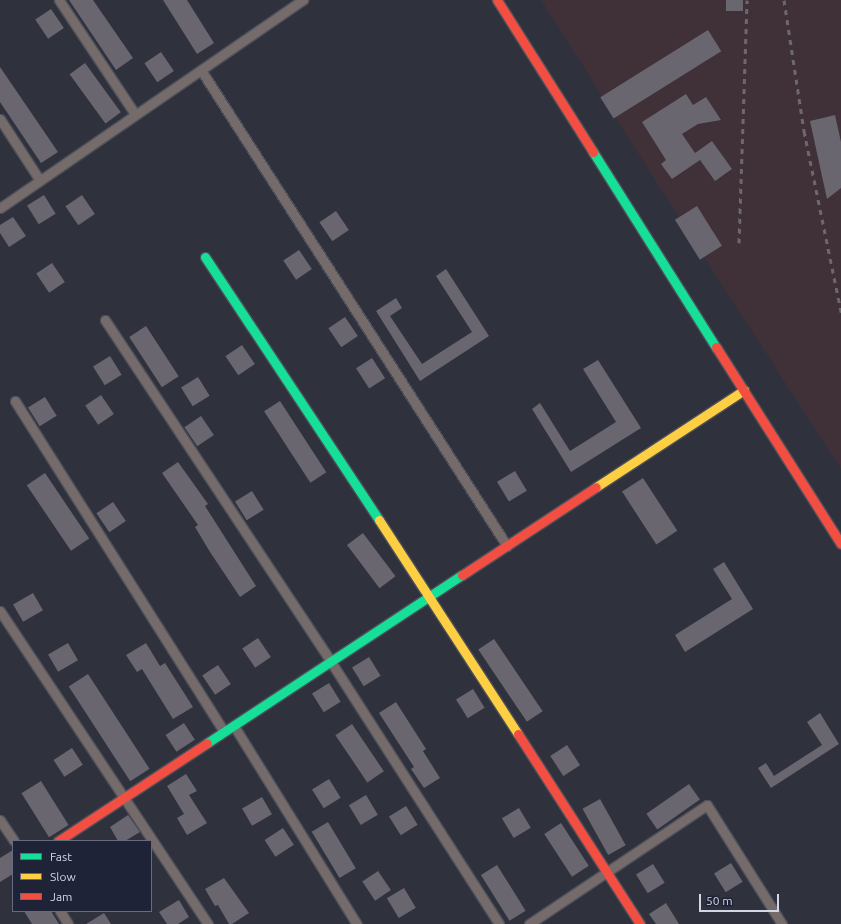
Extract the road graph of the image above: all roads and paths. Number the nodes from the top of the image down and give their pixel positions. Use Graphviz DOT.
graph roads {
  1 [pos="59,0"];
  2 [pos="303,0"];
  3 [pos="497,0"];
  4 [pos="200,70"];
  5 [pos="135,114"];
  6 [pos="0,119"];
  7 [pos="39,179"];
  8 [pos="0,208"];
  9 [pos="205,257"];
  10 [pos="105,320"];
  11 [pos="744,390"];
  12 [pos="15,401"];
  13 [pos="841,544"];
  14 [pos="507,546"];
  15 [pos="429,597"];
  16 [pos="0,611"];
  17 [pos="331,662"];
  18 [pos="234,726"];
  19 [pos="224,732"];
  20 [pos="124,798"];
  21 [pos="0,820"];
  22 [pos="13,840"];
  23 [pos="60,840"];
  24 [pos="606,872"];
  25 [pos="61,912"];
  26 [pos="68,924"];
  27 [pos="208,924"];
  28 [pos="357,924"];
  29 [pos="499,924"];
  30 [pos="529,924"];
  31 [pos="640,924"];
  32 [pos="782,924"];
  1 -- 5 [label="street"];
  2 -- 4 [label="street"];
  3 -- 11 [label="street"];
  4 -- 5 [label="street"];
  4 -- 14 [label="street"];
  5 -- 7 [label="street"];
  6 -- 7 [label="street"];
  7 -- 8 [label="street"];
  9 -- 15 [label="street"];
  10 -- 17 [label="street"];
  11 -- 13 [label="street"];
  11 -- 14 [label="street"];
  12 -- 19 [label="street"];
  14 -- 15 [label="street"];
  15 -- 17 [label="street"];
  15 -- 24 [label="street"];
  16 -- 20 [label="street"];
  17 -- 18 [label="street"];
  17 -- 29 [label="street"];
  18 -- 19 [label="street"];
  18 -- 28 [label="street"];
  19 -- 20 [label="street"];
  20 -- 23 [label="street"];
  20 -- 27 [label="street"];
  21 -- 22 [label="street"];
  24 -- 30 [label="street"];
  24 -- 31 [label="street"];
  24 -- 32 [label="street"];
  25 -- 26 [label="street"];
}
